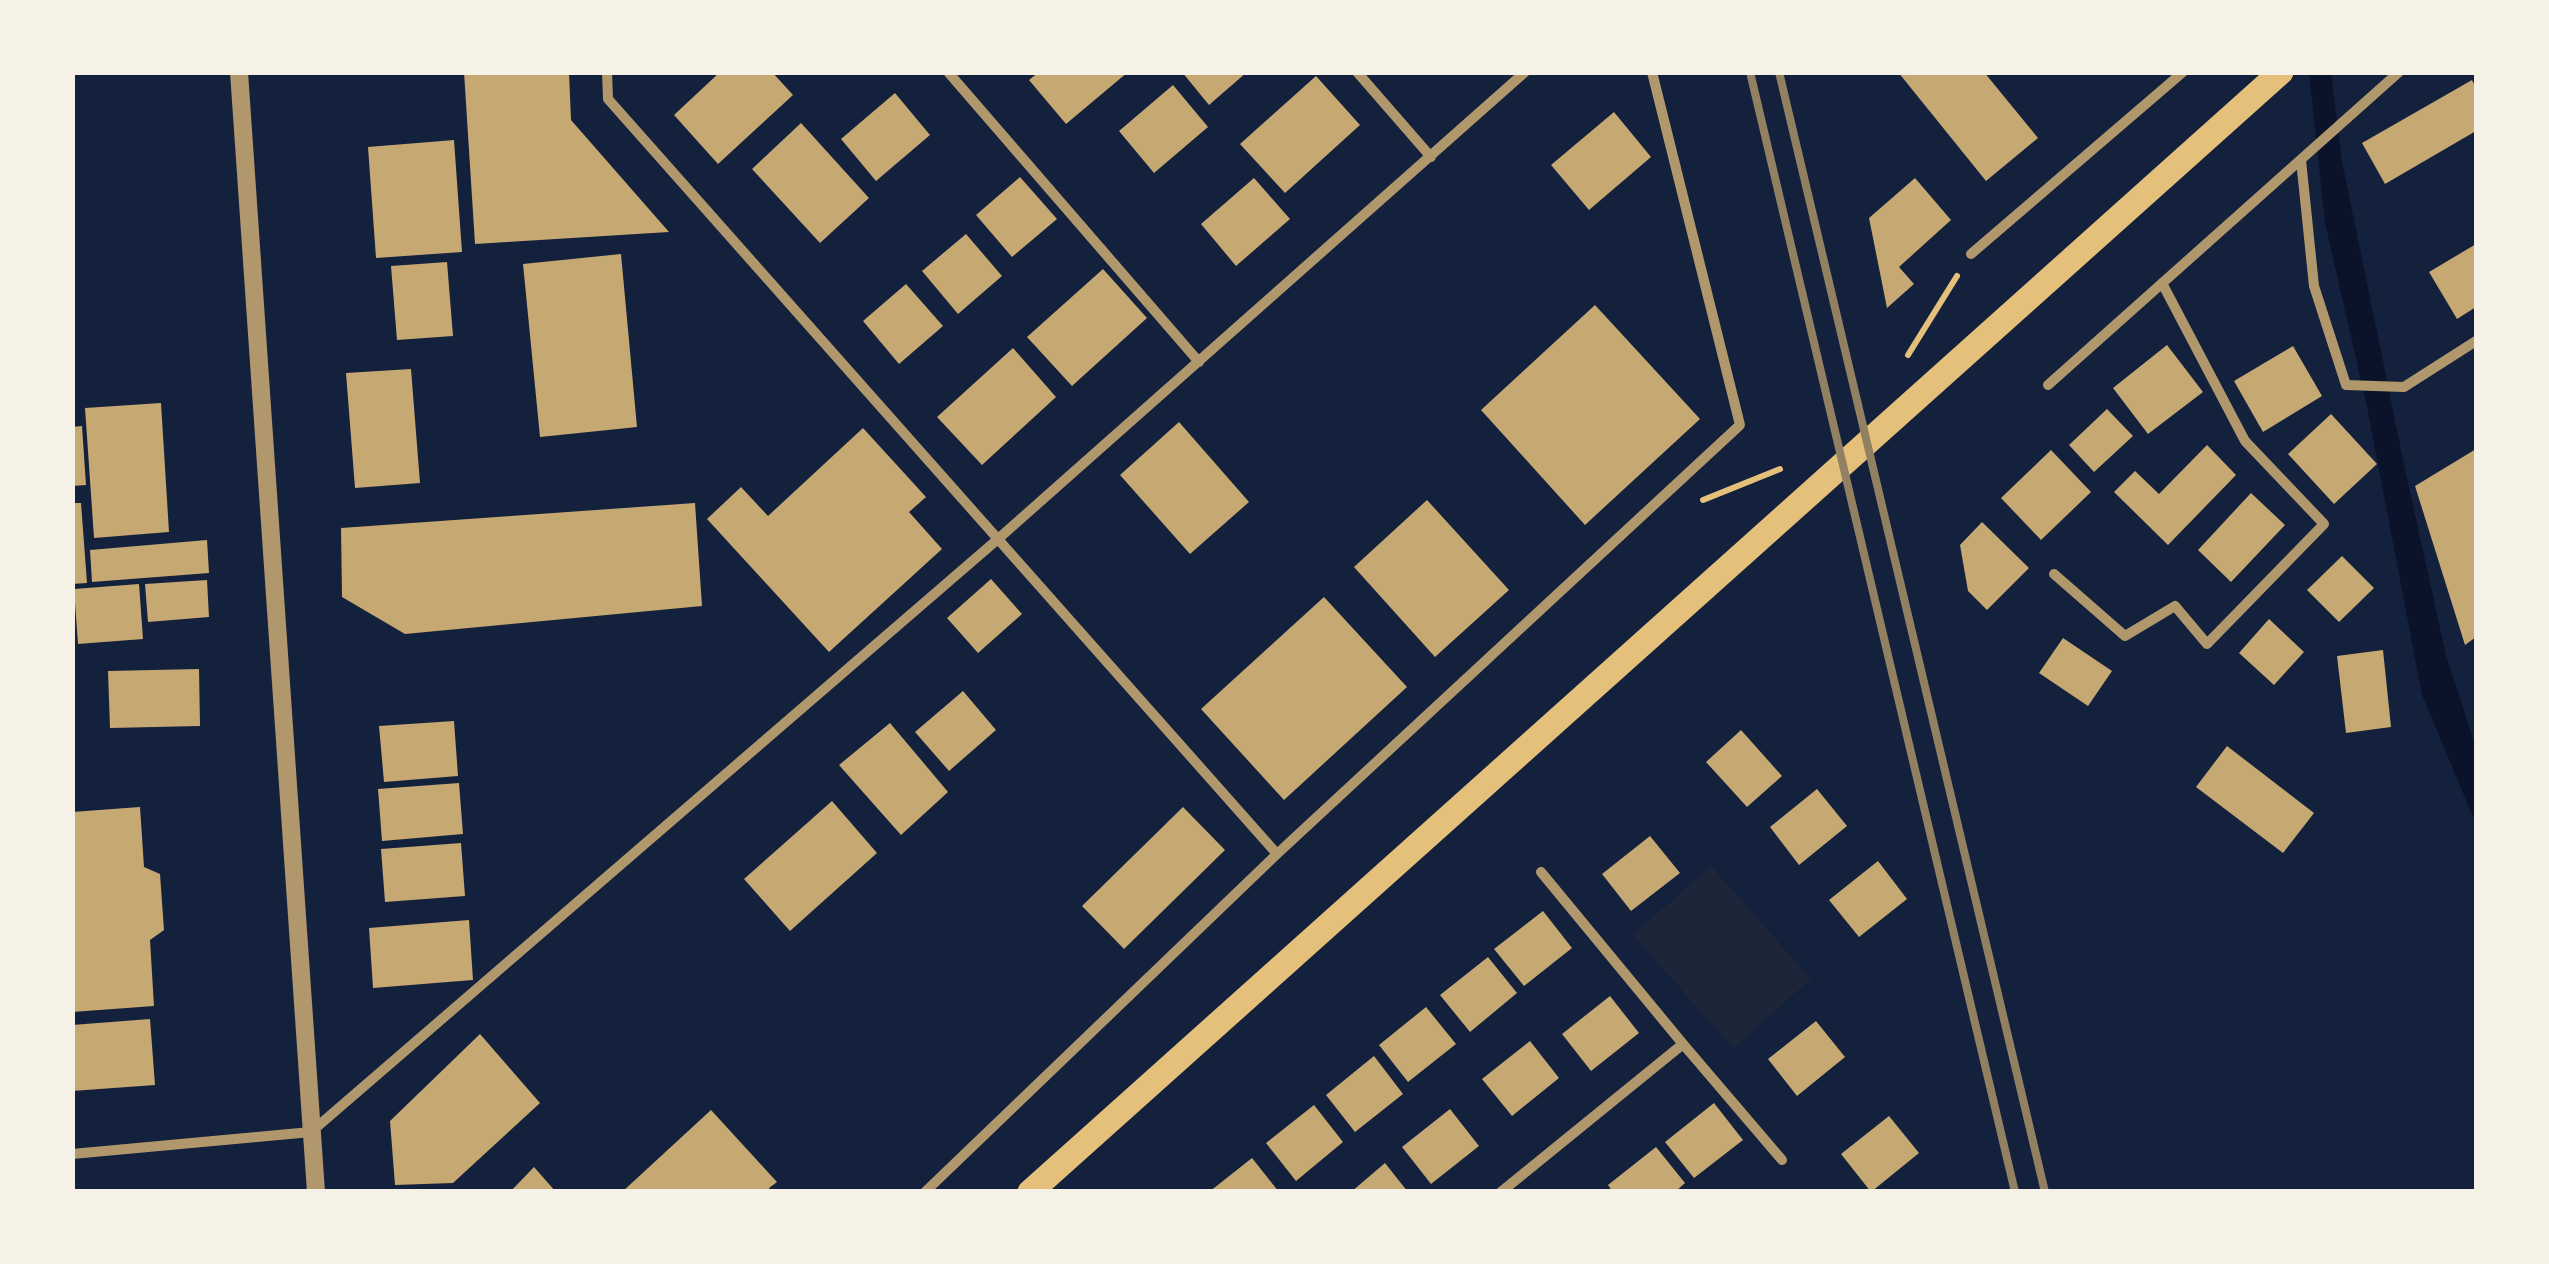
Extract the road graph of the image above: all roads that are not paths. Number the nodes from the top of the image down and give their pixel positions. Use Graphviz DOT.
graph roads {
  1 [pos="238,72"];
  2 [pos="606,72"];
  3 [pos="948,72"];
  4 [pos="1357,72"];
  5 [pos="1525,72"];
  6 [pos="1652,72"];
  7 [pos="2183,72"];
  8 [pos="2281,72"];
  9 [pos="2399,72"];
  10 [pos="1431,157"];
  11 [pos="2301,160"];
  12 [pos="1971,254"];
  13 [pos="2162,283"];
  14 [pos="2476,340"];
  15 [pos="1199,362"];
  16 [pos="2048,385"];
  17 [pos="998,539"];
  18 [pos="2054,574"];
  19 [pos="1277,854"];
  20 [pos="1541,872"];
  21 [pos="1683,1044"];
  22 [pos="312,1132"];
  23 [pos="72,1154"];
  24 [pos="1782,1160"];
  25 [pos="316,1192"];
  26 [pos="925,1192"];
  27 [pos="1030,1192"];
  28 [pos="1501,1192"];
  1 -- 22 [label="street"];
  2 -- 17 [label="street"];
  3 -- 15 [label="street"];
  4 -- 10 [label="street"];
  5 -- 10 [label="street"];
  6 -- 19 [label="street"];
  7 -- 12 [label="street"];
  8 -- 27 [label="main road"];
  9 -- 11 [label="street"];
  10 -- 15 [label="street"];
  11 -- 13 [label="street"];
  11 -- 14 [label="street"];
  13 -- 16 [label="street"];
  13 -- 18 [label="street"];
  15 -- 17 [label="street"];
  17 -- 19 [label="street"];
  17 -- 22 [label="street"];
  19 -- 26 [label="street"];
  20 -- 21 [label="street"];
  21 -- 24 [label="street"];
  21 -- 28 [label="street"];
  22 -- 23 [label="street"];
  22 -- 25 [label="street"];
}
